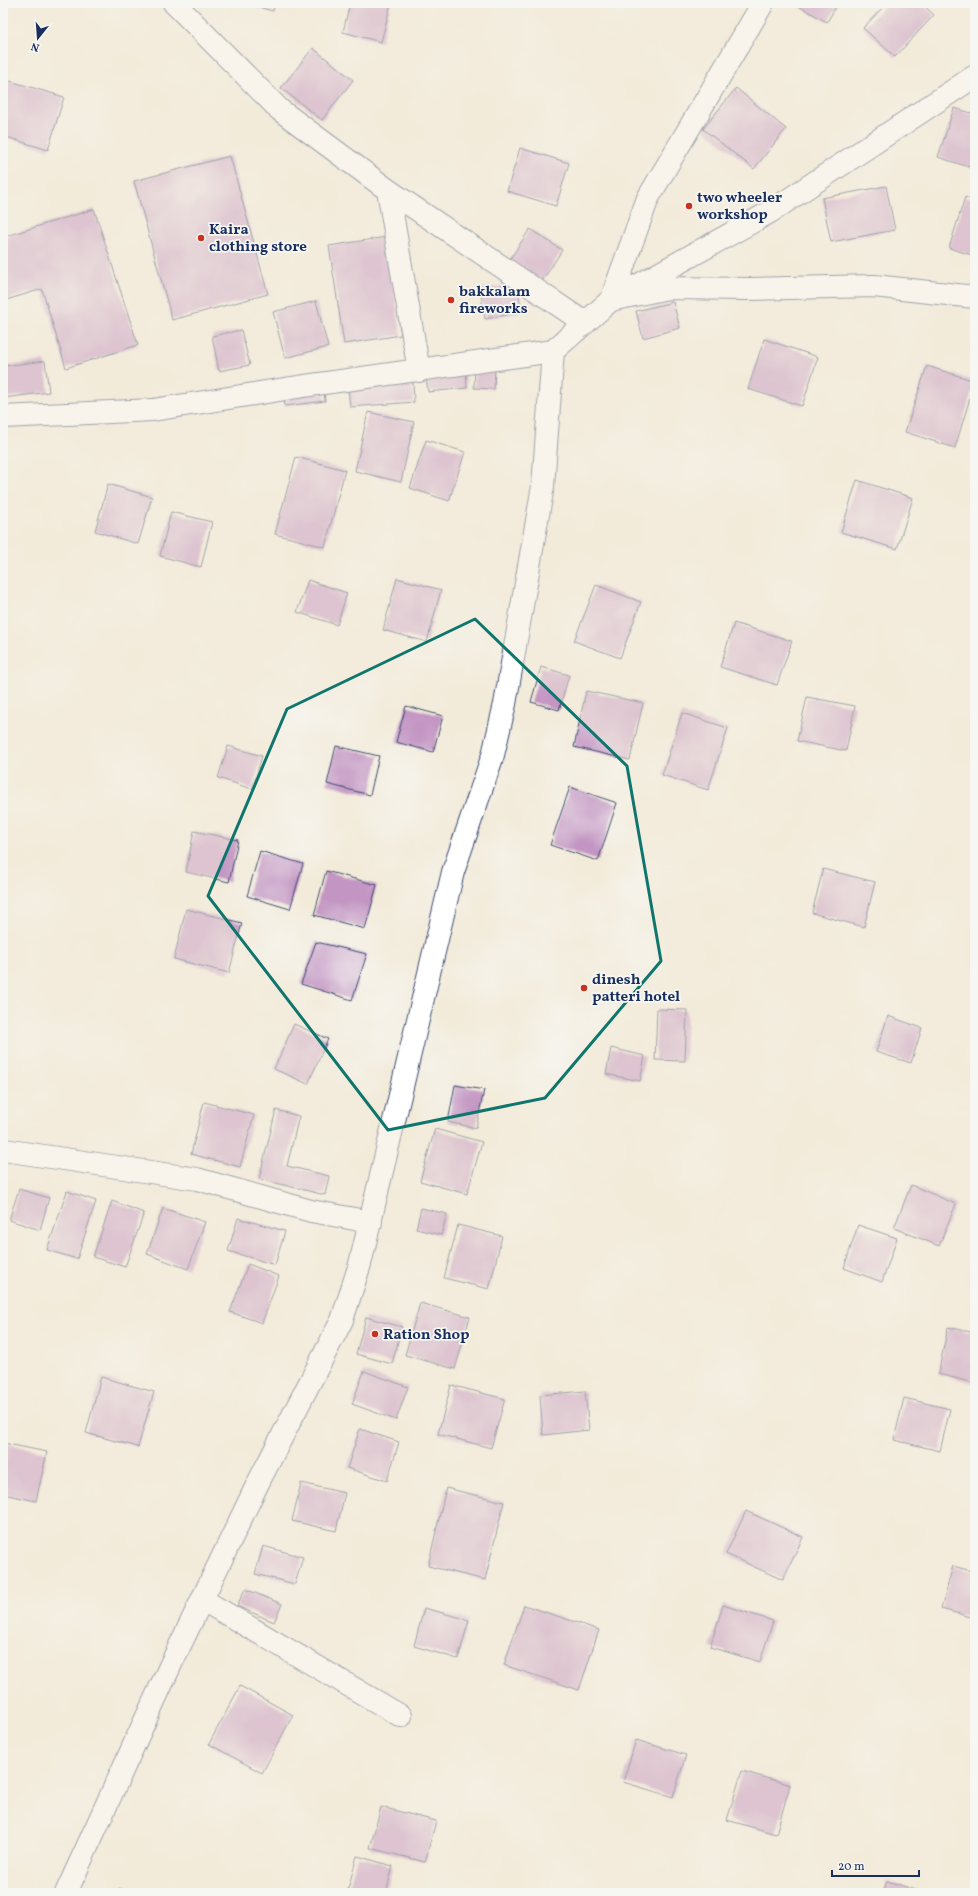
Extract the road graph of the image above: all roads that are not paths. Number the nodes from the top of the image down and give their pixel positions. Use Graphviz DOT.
graph roads {
  1 [pos="174,3"];
  2 [pos="763,3"];
  3 [pos="975,76"];
  4 [pos="388,190"];
  5 [pos="975,297"];
  6 [pos="611,300"];
  7 [pos="585,323"];
  8 [pos="553,351"];
  9 [pos="419,371"];
  10 [pos="3,417"];
  11 [pos="4,1150"];
  12 [pos="371,1222"];
  13 [pos="203,1600"];
  14 [pos="401,1716"];
  15 [pos="66,1893"];
  1 -- 4 [label="street"];
  2 -- 6 [label="street"];
  3 -- 6 [label="street"];
  4 -- 7 [label="street"];
  4 -- 9 [label="street"];
  5 -- 6 [label="street"];
  6 -- 7 [label="street"];
  7 -- 8 [label="street"];
  8 -- 9 [label="street"];
  8 -- 12 [label="street"];
  9 -- 10 [label="street"];
  11 -- 12 [label="street"];
  12 -- 13 [label="street"];
  13 -- 14 [label="street"];
  13 -- 15 [label="street"];
}
